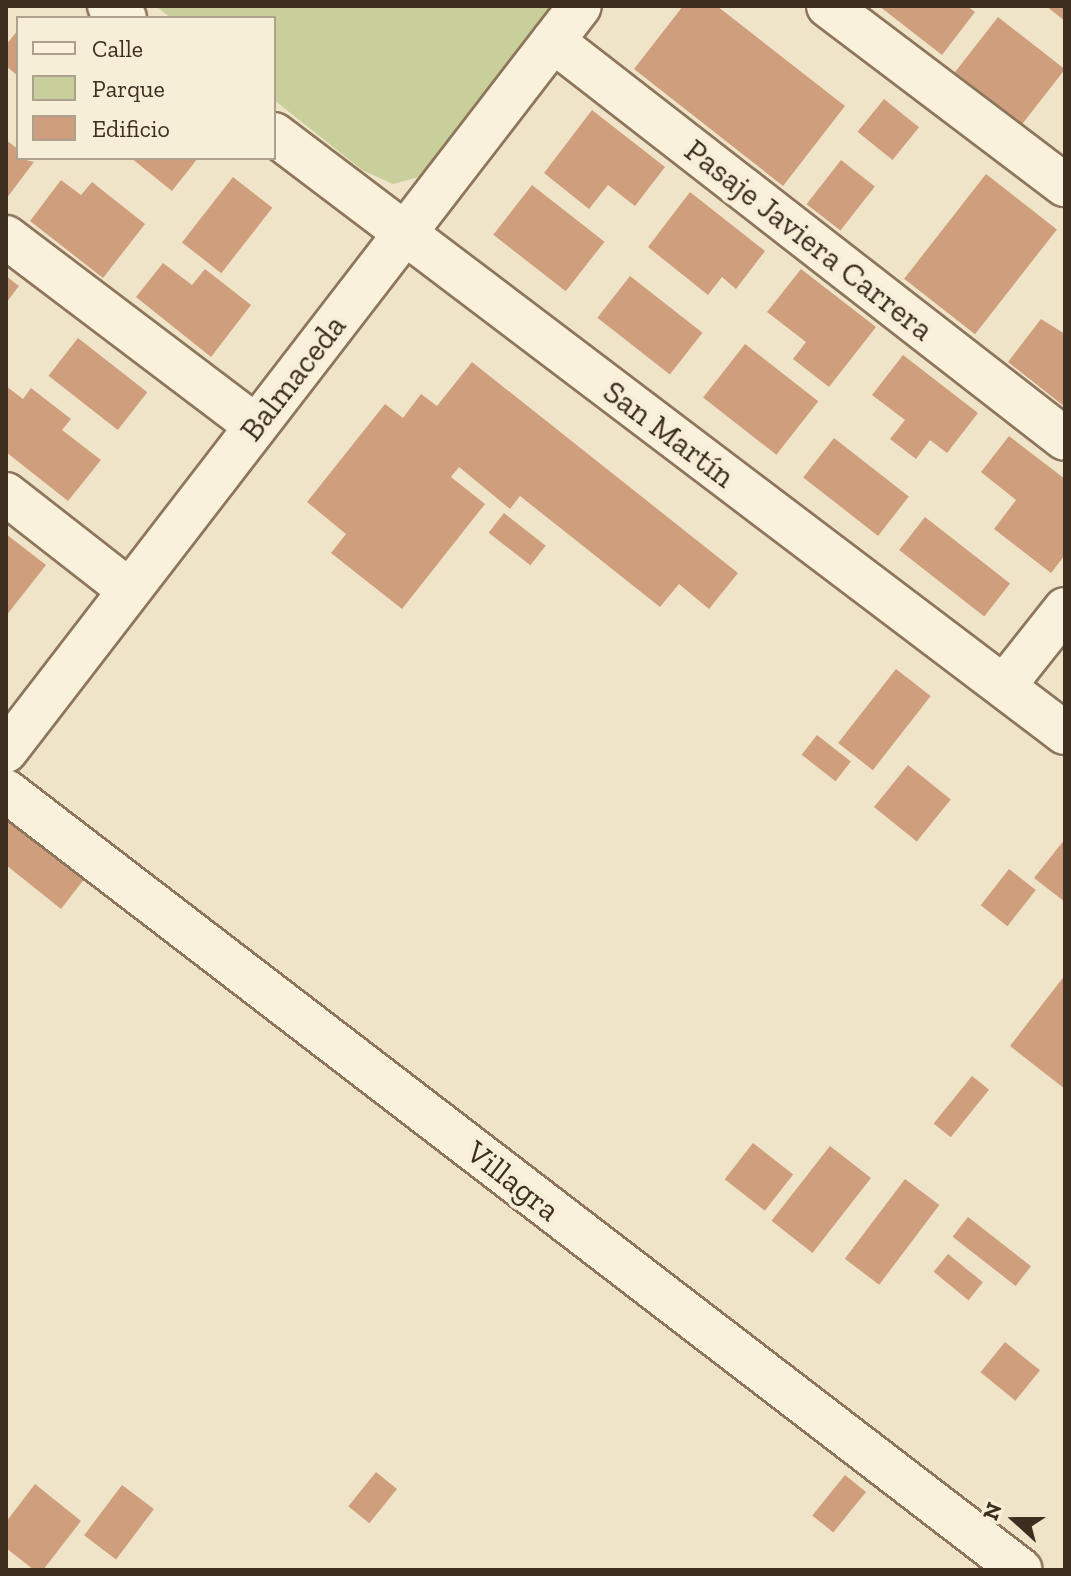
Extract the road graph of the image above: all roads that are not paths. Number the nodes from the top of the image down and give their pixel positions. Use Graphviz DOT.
graph roads {
  1 [pos="580,6"];
  2 [pos="828,6"];
  3 [pos="553,41"];
  4 [pos="276,136"];
  5 [pos="1065,185"];
  6 [pos="404,234"];
  7 [pos="6,237"];
  8 [pos="256,426"];
  9 [pos="1065,439"];
  10 [pos="6,494"];
  11 [pos="129,590"];
  12 [pos="1065,609"];
  13 [pos="1004,686"];
  14 [pos="1065,733"];
  15 [pos="6,751"];
  16 [pos="6,791"];
  17 [pos="1021,1570"];
  1 -- 3 [label="street, Balmaceda"];
  2 -- 5 [label="street"];
  3 -- 6 [label="street, Balmaceda"];
  3 -- 9 [label="street, Pasaje Javiera Carrera"];
  4 -- 6 [label="street, San Martín"];
  6 -- 8 [label="street, Balmaceda"];
  6 -- 13 [label="street, San Martín"];
  7 -- 8 [label="street"];
  8 -- 11 [label="street, Balmaceda"];
  10 -- 11 [label="street"];
  11 -- 15 [label="street, Balmaceda"];
  12 -- 13 [label="street"];
  13 -- 14 [label="street, San Martín"];
  16 -- 17 [label="street, Villagra"];
}
